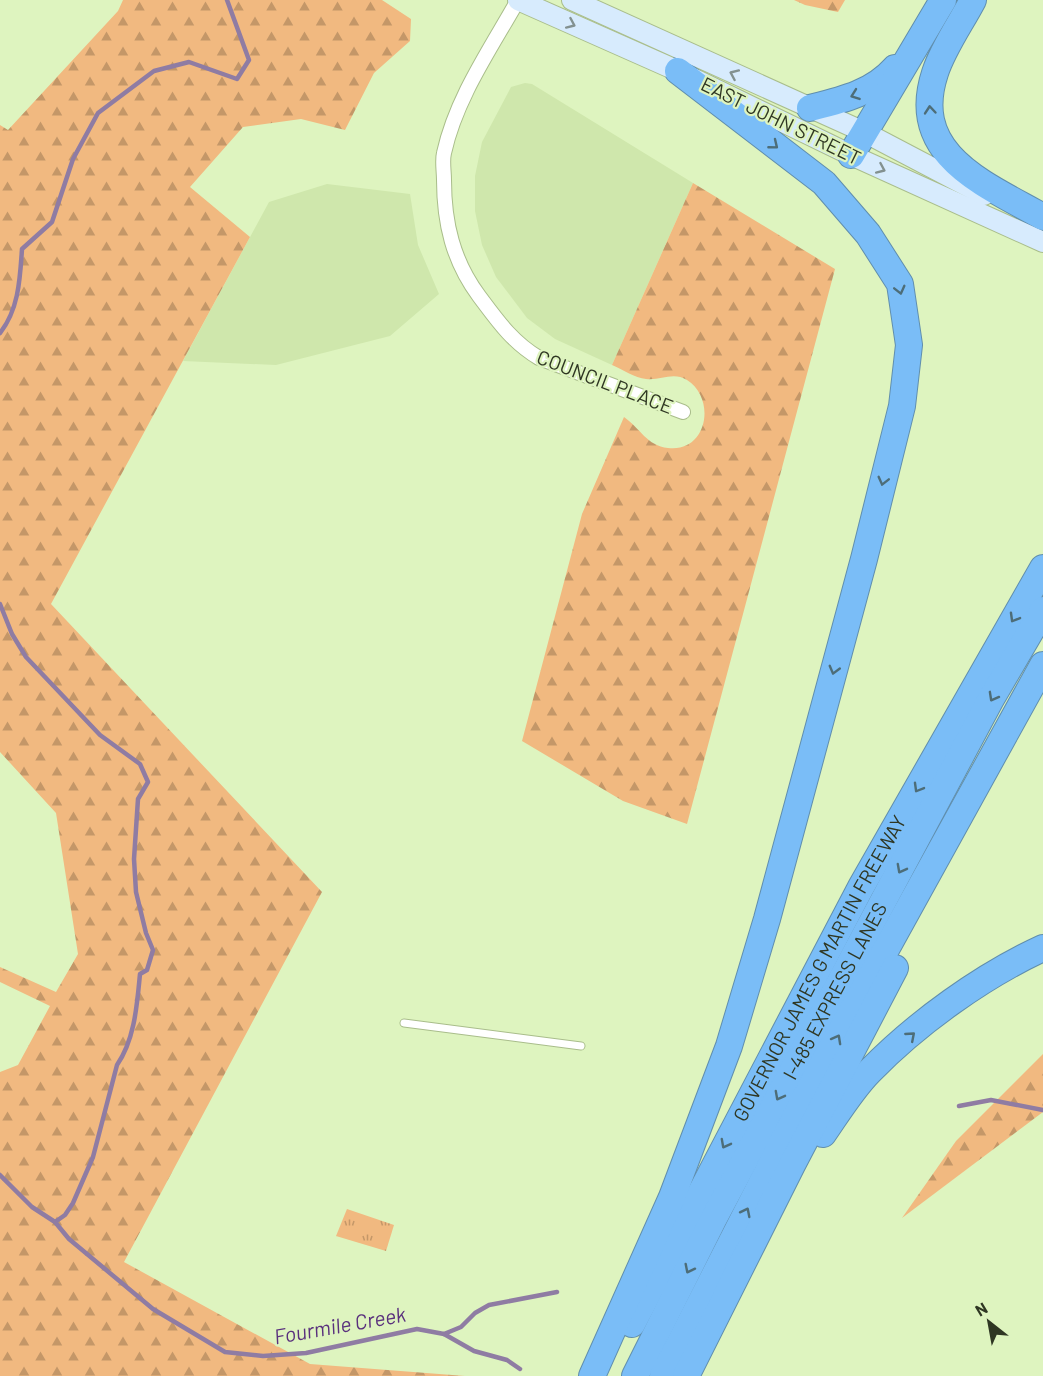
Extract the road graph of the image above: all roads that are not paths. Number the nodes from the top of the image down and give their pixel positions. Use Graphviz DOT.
graph roads {
  1 [pos="518,0"];
  2 [pos="572,0"];
  3 [pos="943,0"];
  4 [pos="973,0"];
  5 [pos="916,46"];
  6 [pos="678,71"];
  7 [pos="810,108"];
  8 [pos="864,132"];
  9 [pos="851,155"];
  10 [pos="1043,217"];
  11 [pos="1043,226"];
  12 [pos="1043,242"];
  13 [pos="683,412"];
  14 [pos="1043,567"];
  15 [pos="1043,610"];
  16 [pos="1043,665"];
  17 [pos="1043,700"];
  18 [pos="1043,948"];
  19 [pos="404,1023"];
  20 [pos="581,1046"];
  21 [pos="759,1230"];
  22 [pos="592,1376"];
  23 [pos="606,1376"];
  24 [pos="635,1376"];
  25 [pos="663,1376"];
  26 [pos="686,1376"];
  1 -- 6 [label="main road, EAST JOHN STREET, one-way"];
  1 -- 13 [label="street, COUNCIL PLACE"];
  7 -- 2 [label="main road, EAST JOHN STREET, one-way"];
  3 -- 5 [label="highway"];
  10 -- 4 [label="highway, one-way"];
  5 -- 7 [label="highway, one-way"];
  5 -- 8 [label="highway"];
  6 -- 9 [label="main road, EAST JOHN STREET"];
  6 -- 22 [label="highway, one-way"];
  7 -- 8 [label="main road, EAST JOHN STREET"];
  8 -- 9 [label="highway"];
  8 -- 11 [label="main road, EAST JOHN STREET"];
  9 -- 12 [label="main road, EAST JOHN STREET, one-way"];
  14 -- 23 [label="highway, GOVERNOR JAMES G MARTIN FREEWAY, one-way"];
  15 -- 24 [label="highway, I-485 EXPRESS LANES, one-way"];
  25 -- 16 [label="highway, I-485 EXPRESS LANES, one-way"];
  17 -- 21 [label="highway"];
  21 -- 18 [label="highway, one-way"];
  19 -- 20 [label="lane"];
  21 -- 26 [label="highway"];
}
